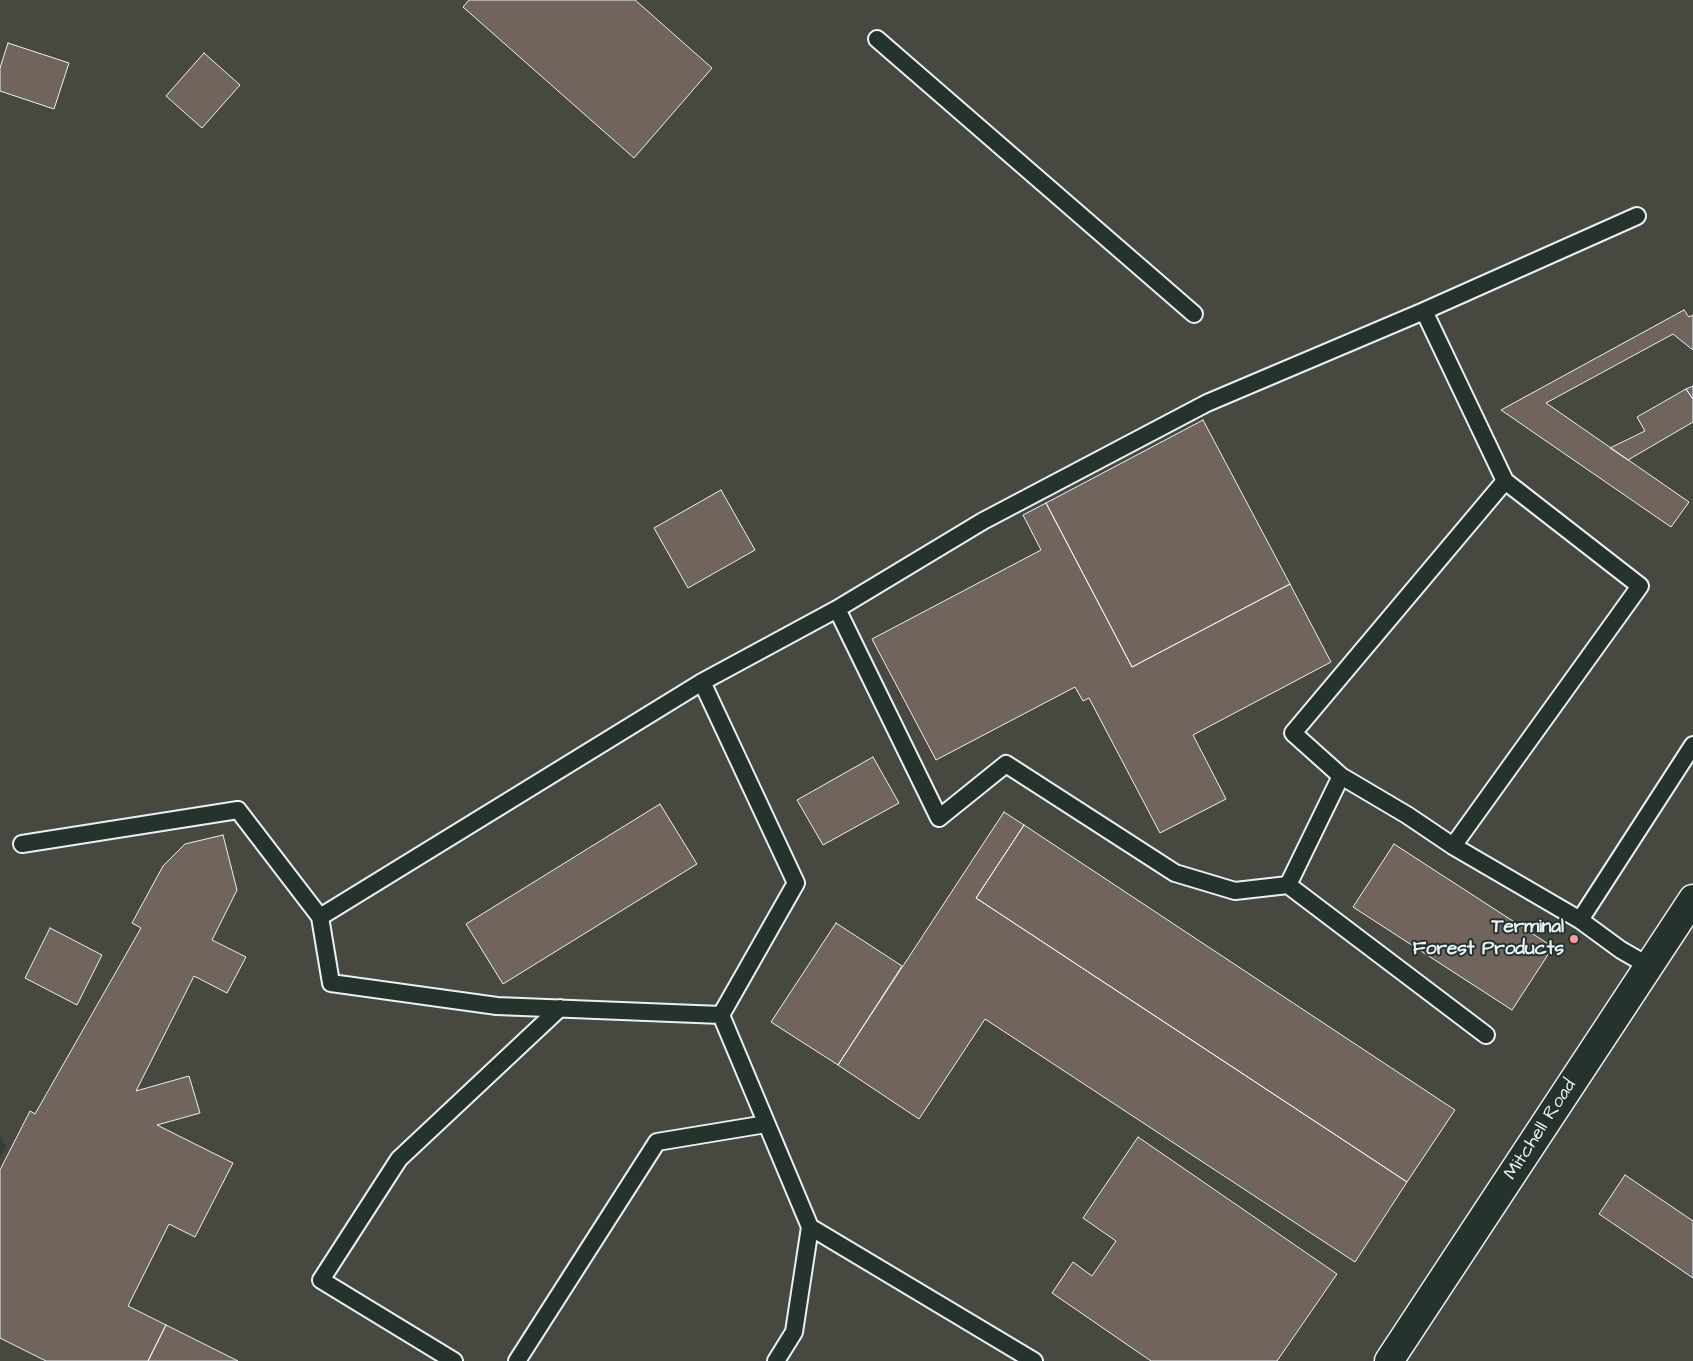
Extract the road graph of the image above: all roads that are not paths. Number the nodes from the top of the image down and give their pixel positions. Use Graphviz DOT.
graph roads {
  1 [pos="877,39"];
  2 [pos="1637,216"];
  3 [pos="1424,311"];
  4 [pos="1194,314"];
  5 [pos="1505,481"];
  6 [pos="837,609"];
  7 [pos="702,682"];
  8 [pos="1693,745"];
  9 [pos="1341,776"];
  10 [pos="22,844"];
  11 [pos="1453,846"];
  12 [pos="1288,885"];
  13 [pos="1693,899"];
  14 [pos="320,917"];
  15 [pos="1580,920"];
  16 [pos="1649,966"];
  17 [pos="560,1008"];
  18 [pos="721,1015"];
  19 [pos="1486,1035"];
  20 [pos="766,1124"];
  21 [pos="810,1227"];
  22 [pos="454,1361"];
  23 [pos="517,1361"];
  24 [pos="776,1361"];
  25 [pos="1034,1361"];
  26 [pos="1388,1361"];
  1 -- 4 [label="lane"];
  2 -- 3 [label="lane"];
  3 -- 5 [label="lane"];
  3 -- 6 [label="lane"];
  5 -- 9 [label="lane"];
  5 -- 11 [label="lane"];
  6 -- 7 [label="lane"];
  6 -- 12 [label="lane"];
  7 -- 14 [label="lane"];
  7 -- 18 [label="lane"];
  8 -- 15 [label="lane"];
  9 -- 11 [label="lane"];
  9 -- 12 [label="lane"];
  10 -- 14 [label="lane"];
  11 -- 15 [label="lane"];
  12 -- 19 [label="lane"];
  13 -- 16 [label="street, Mitchell Road"];
  14 -- 17 [label="lane"];
  15 -- 16 [label="lane"];
  16 -- 26 [label="street, Mitchell Road"];
  17 -- 18 [label="lane"];
  17 -- 22 [label="lane"];
  18 -- 20 [label="lane"];
  20 -- 21 [label="lane"];
  20 -- 23 [label="lane"];
  21 -- 24 [label="lane"];
  21 -- 25 [label="lane"];
}
